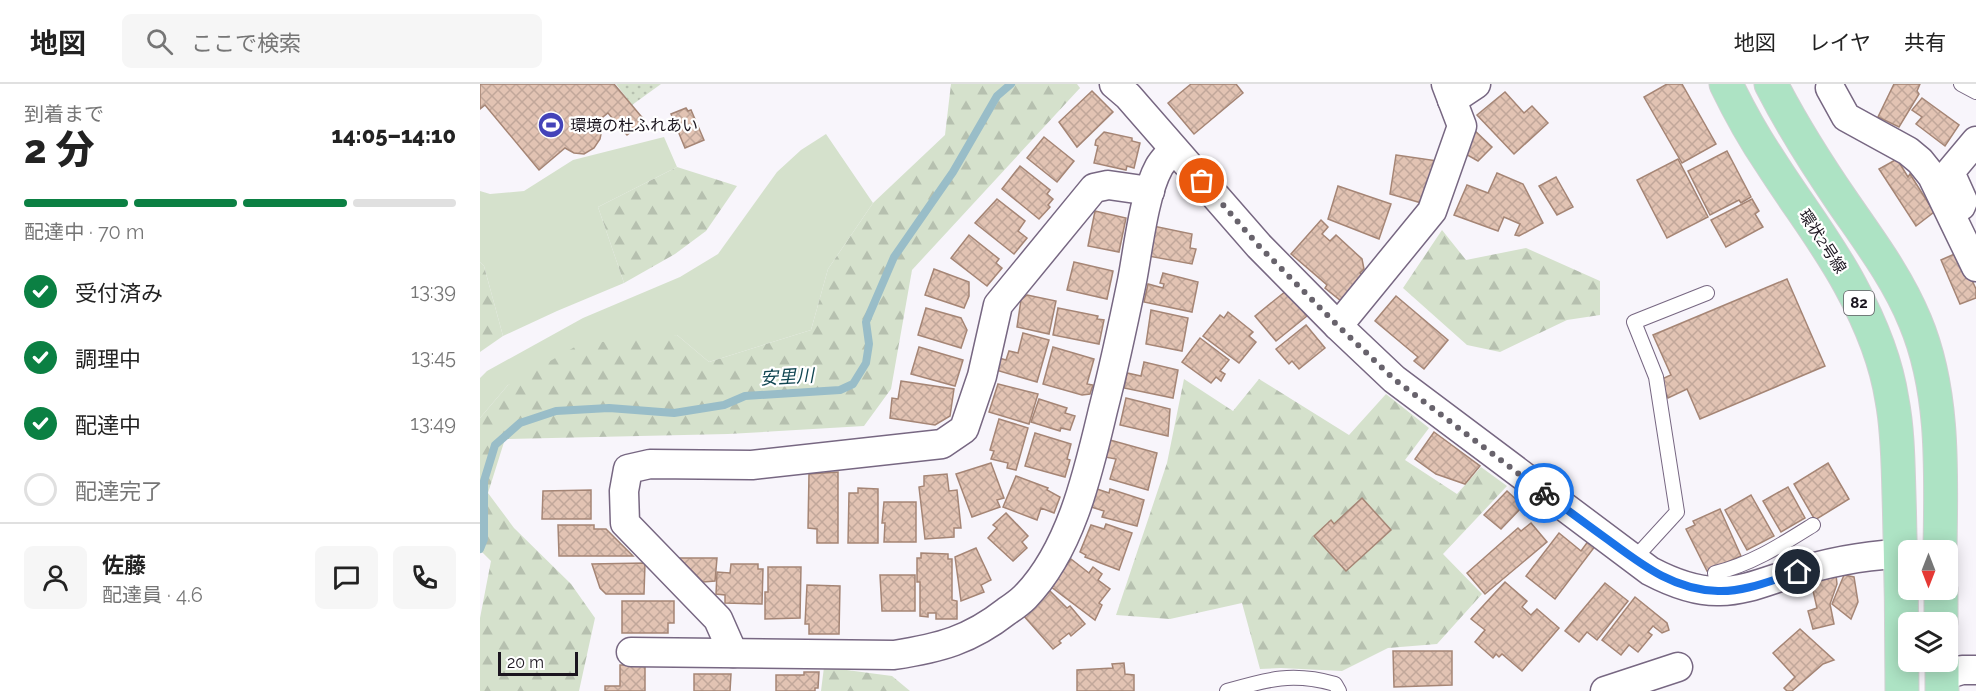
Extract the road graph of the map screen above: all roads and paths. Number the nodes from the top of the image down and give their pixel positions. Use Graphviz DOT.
graph roads {
  1 [pos="1114,84"];
  2 [pos="1476,84"];
  3 [pos="1726,84"];
  4 [pos="1771,84"];
  5 [pos="1961,84"];
  6 [pos="1830,88"];
  7 [pos="1449,92"];
  8 [pos="1976,92"];
  9 [pos="1976,141"];
  10 [pos="1173,149"];
  11 [pos="1150,191"];
  12 [pos="1953,221"];
  13 [pos="1976,267"];
  14 [pos="1707,293"];
  15 [pos="1338,326"];
  16 [pos="1813,525"];
  17 [pos="1904,540"];
  18 [pos="1940,540"];
  19 [pos="1898,555"];
  20 [pos="1634,560"];
  21 [pos="1718,591"];
  22 [pos="1904,600"];
  23 [pos="631,652"];
  24 [pos="734,653"];
  25 [pos="1976,664"];
  26 [pos="1678,667"];
  27 [pos="1976,670"];
  28 [pos="1942,676"];
  29 [pos="1314,684"];
  30 [pos="1227,691"];
  31 [pos="1339,691"];
  32 [pos="1605,691"];
  33 [pos="1902,691"];
  1 -- 10 [label="street"];
  2 -- 7 [label="street"];
  3 -- 17 [label="main road, 環状2号線 / 82"];
  4 -- 18 [label="main road, 82"];
  5 -- 8 [label="lane"];
  6 -- 12 [label="street"];
  7 -- 15 [label="street"];
  9 -- 12 [label="street"];
  10 -- 11 [label="street"];
  10 -- 15 [label="street"];
  11 -- 24 [label="street"];
  11 -- 24 [label="street"];
  12 -- 13 [label="street"];
  14 -- 20 [label="lane"];
  15 -- 20 [label="street"];
  16 -- 21 [label="lane"];
  19 -- 21 [label="street"];
  20 -- 21 [label="street"];
  22 -- 33 [label="main road, 82"];
  23 -- 24 [label="street"];
  25 -- 27 [label="street"];
  26 -- 32 [label="street"];
  27 -- 28 [label="street"];
  29 -- 30 [label="lane"];
  29 -- 31 [label="lane"];
}
